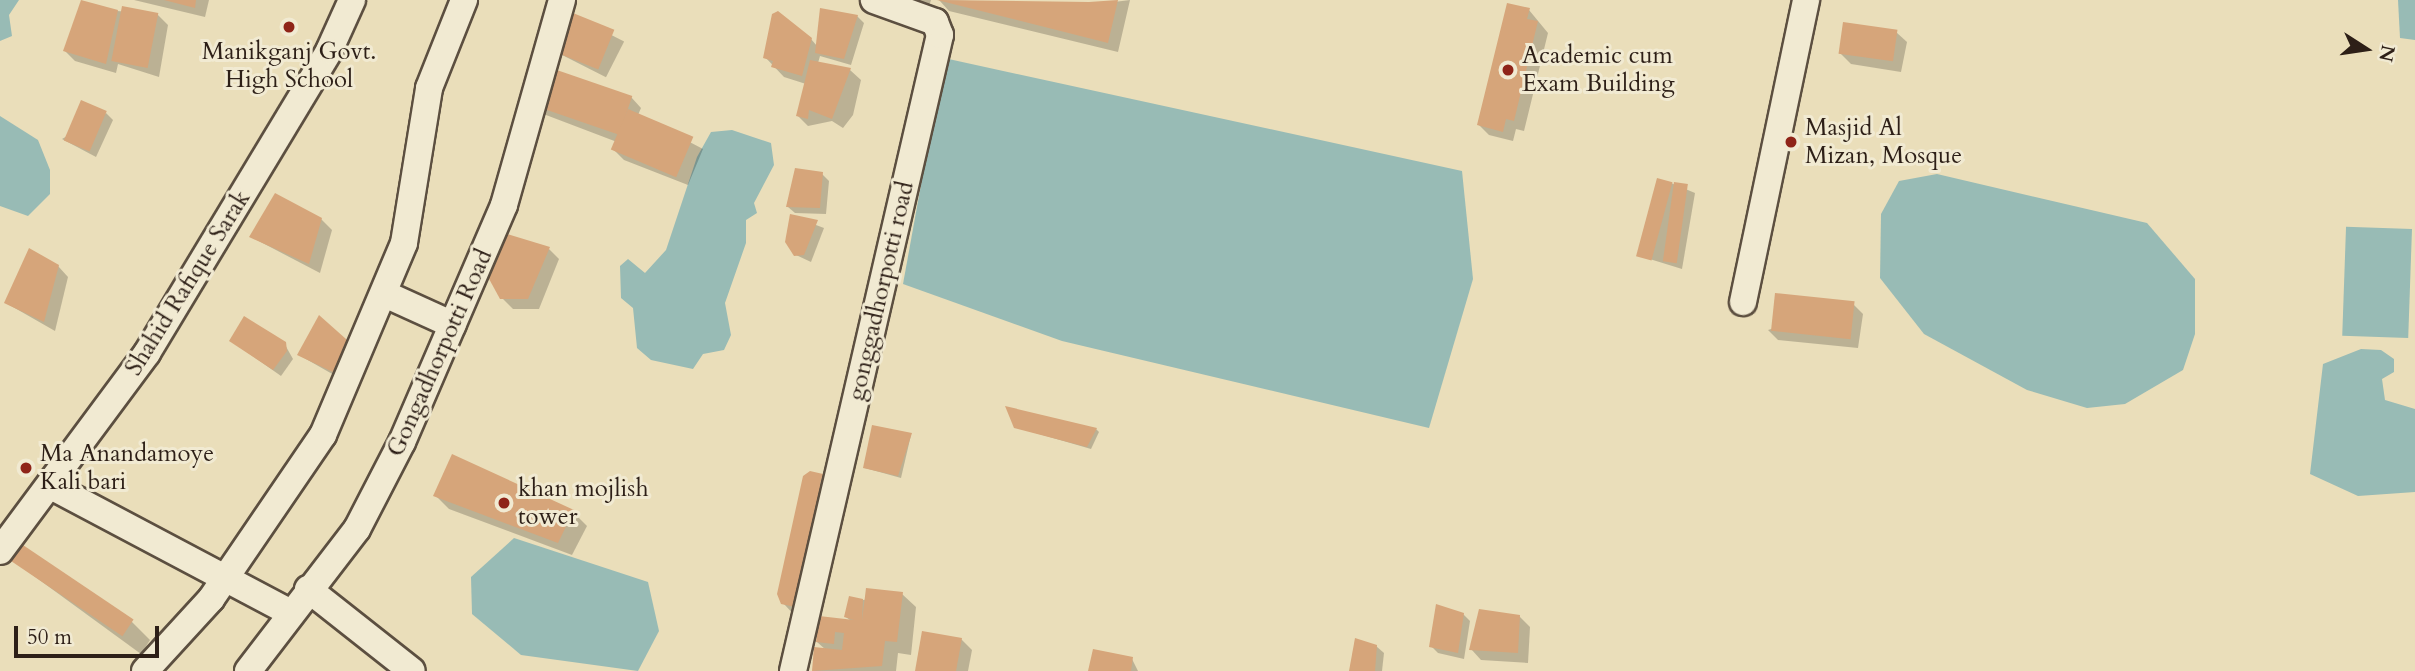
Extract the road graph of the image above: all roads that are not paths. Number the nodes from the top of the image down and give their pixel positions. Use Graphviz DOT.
graph roads {
  1 [pos="352,0"];
  2 [pos="464,0"];
  3 [pos="562,0"];
  4 [pos="874,0"];
  5 [pos="1806,0"];
  6 [pos="391,297"];
  7 [pos="1743,302"];
  8 [pos="444,321"];
  9 [pos="51,486"];
  10 [pos="0,551"];
  11 [pos="225,574"];
  12 [pos="307,589"];
  13 [pos="286,609"];
  14 [pos="145,671"];
  15 [pos="248,671"];
  16 [pos="412,671"];
  17 [pos="793,671"];
  1 -- 9 [label="street, Shahid Rafique Sarak"];
  2 -- 6 [label="street"];
  3 -- 8 [label="street, Gongadhorpotti Road"];
  4 -- 17 [label="street, gonggadhorpotti road"];
  5 -- 7 [label="street"];
  6 -- 8 [label="street"];
  6 -- 11 [label="street"];
  8 -- 12 [label="street, Gongadhorpotti Road"];
  9 -- 10 [label="street, Shahid Rafique Sarak"];
  9 -- 11 [label="street"];
  11 -- 13 [label="street"];
  11 -- 14 [label="street"];
  12 -- 13 [label="street, Gongadhorpotti Road"];
  12 -- 16 [label="street"];
  13 -- 15 [label="street, Gongadhorpotti Road"];
}
